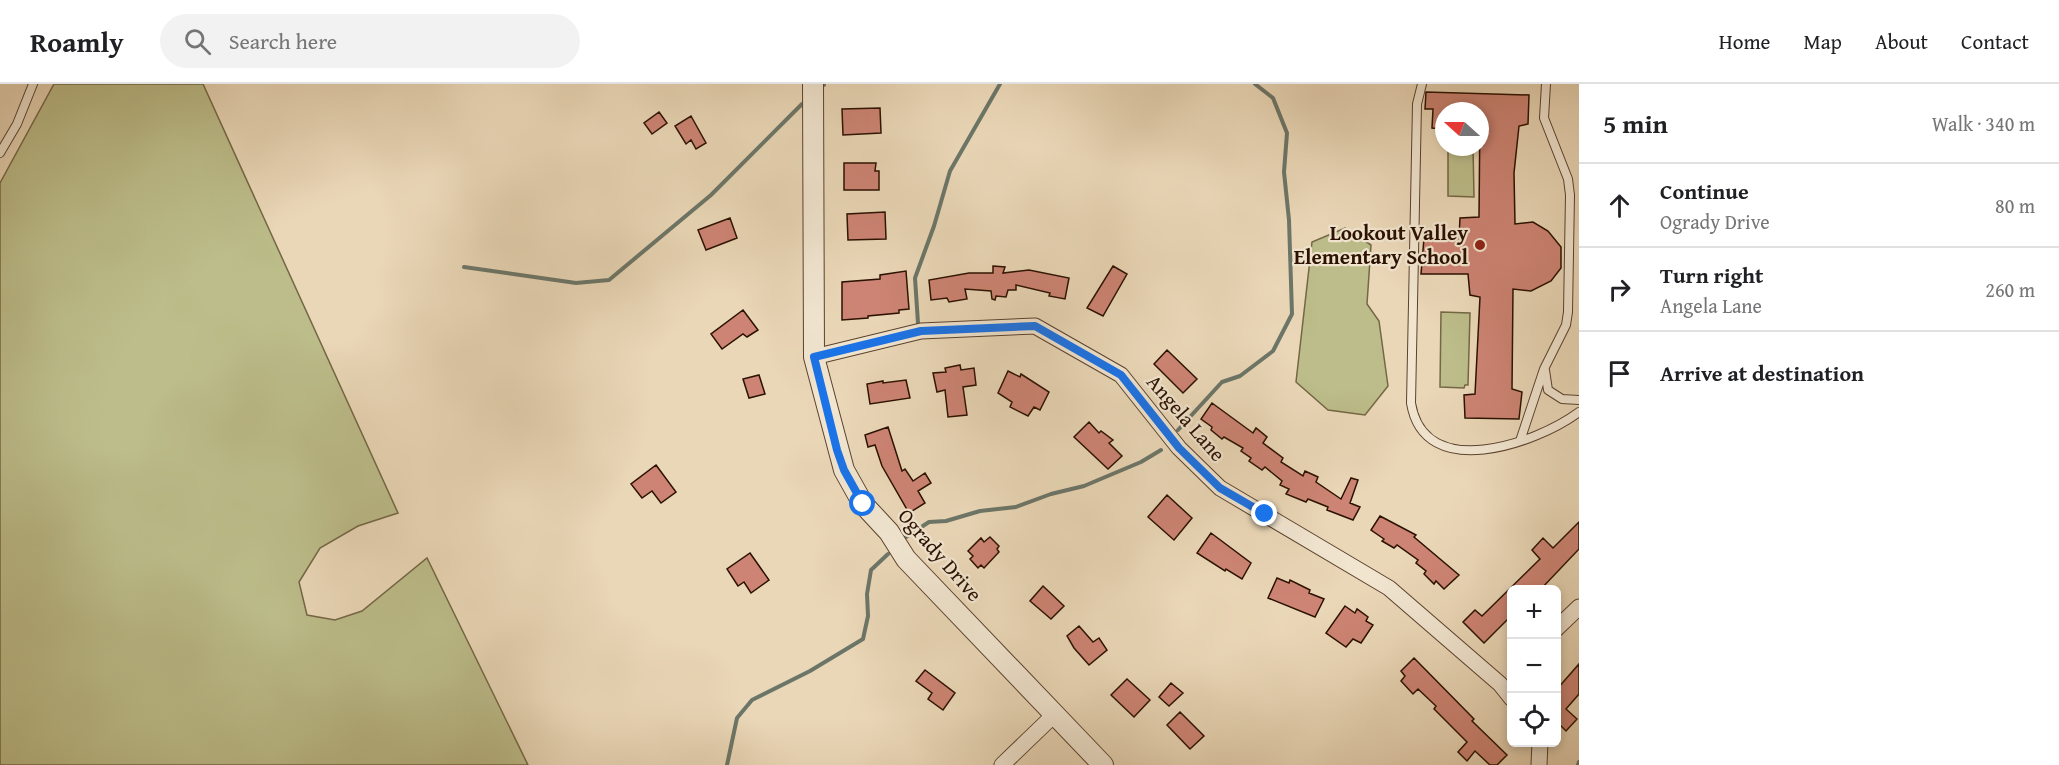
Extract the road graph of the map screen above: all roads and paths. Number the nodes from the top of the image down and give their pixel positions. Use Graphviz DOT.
graph roads {
  1 [pos="33,84"];
  2 [pos="813,84"];
  3 [pos="1422,84"];
  4 [pos="1546,84"];
  5 [pos="0,153"];
  6 [pos="814,357"];
  7 [pos="1544,369"];
  8 [pos="1579,400"];
  9 [pos="1579,412"];
  10 [pos="1520,441"];
  11 [pos="1579,608"];
  12 [pos="1561,625"];
  13 [pos="1506,678"];
  14 [pos="1510,693"];
  15 [pos="1055,714"];
  16 [pos="1540,747"];
  17 [pos="1002,765"];
  18 [pos="1103,765"];
  19 [pos="1539,765"];
  1 -- 5 [label="lane"];
  2 -- 6 [label="street, Ogrady Drive"];
  3 -- 10 [label="lane"];
  4 -- 7 [label="lane"];
  6 -- 13 [label="street, Angela Lane"];
  6 -- 15 [label="street, Ogrady Drive"];
  7 -- 8 [label="lane"];
  7 -- 10 [label="lane"];
  9 -- 10 [label="lane"];
  11 -- 12 [label="street"];
  13 -- 14 [label="street, Angela Lane"];
  15 -- 17 [label="street"];
  15 -- 18 [label="street, Ogrady Drive"];
  16 -- 19 [label="street"];
}
